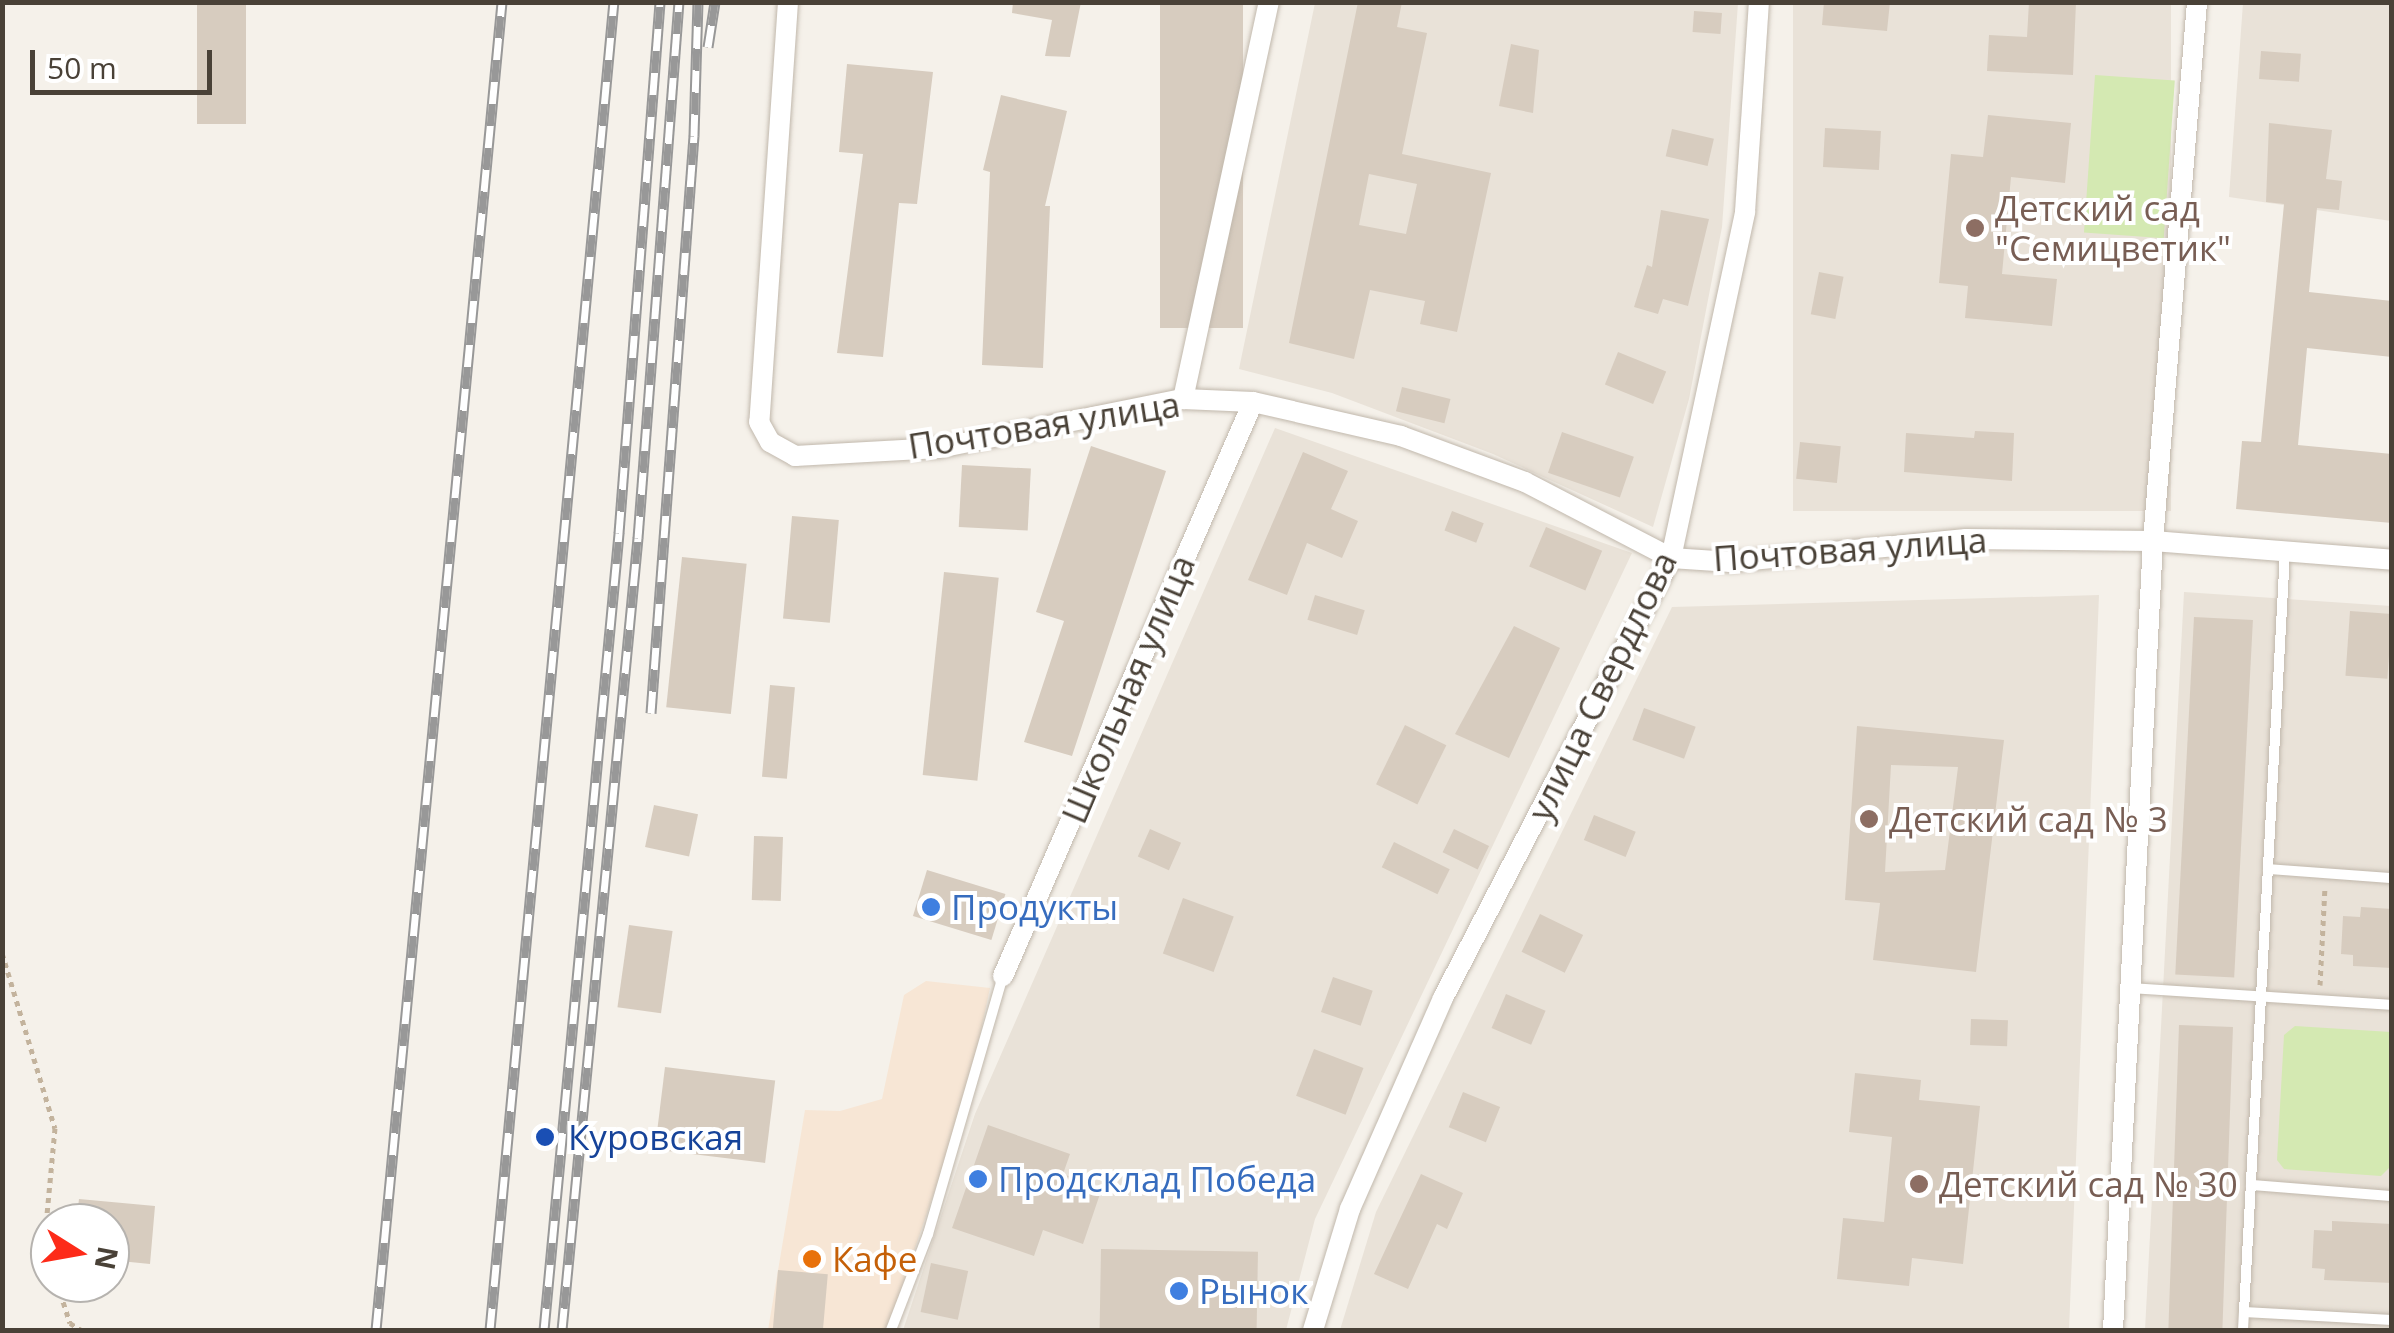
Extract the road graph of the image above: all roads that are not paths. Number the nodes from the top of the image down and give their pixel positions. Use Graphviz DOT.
graph roads {
  1 [pos="788,2"];
  2 [pos="1269,2"];
  3 [pos="1759,2"];
  4 [pos="2197,2"];
  5 [pos="1183,399"];
  6 [pos="1253,402"];
  7 [pos="2154,541"];
  8 [pos="2285,552"];
  9 [pos="1670,558"];
  10 [pos="2392,560"];
  11 [pos="2268,869"];
  12 [pos="2392,878"];
  13 [pos="1003,976"];
  14 [pos="2131,988"];
  15 [pos="2261,996"];
  16 [pos="2392,1005"];
  17 [pos="2251,1185"];
  18 [pos="2392,1196"];
  19 [pos="2244,1312"];
  20 [pos="2392,1320"];
  21 [pos="891,1330"];
  22 [pos="1312,1330"];
  23 [pos="2113,1330"];
  24 [pos="2243,1330"];
  1 -- 5 [label="street, Почтовая улица"];
  2 -- 5 [label="street"];
  3 -- 9 [label="street, улица Свердлова"];
  4 -- 7 [label="street"];
  5 -- 6 [label="street, Почтовая улица"];
  6 -- 9 [label="street, Почтовая улица"];
  6 -- 13 [label="street, Школьная улица"];
  7 -- 8 [label="street, Почтовая улица"];
  7 -- 9 [label="street, Почтовая улица"];
  7 -- 14 [label="street"];
  8 -- 10 [label="street, Почтовая улица"];
  8 -- 11 [label="lane"];
  9 -- 22 [label="street, улица Свердлова"];
  11 -- 12 [label="lane"];
  11 -- 15 [label="lane"];
  13 -- 21 [label="lane"];
  14 -- 15 [label="lane"];
  14 -- 23 [label="street"];
  15 -- 16 [label="lane"];
  15 -- 17 [label="lane"];
  17 -- 18 [label="lane"];
  17 -- 19 [label="lane"];
  19 -- 20 [label="lane"];
  19 -- 24 [label="lane"];
}
